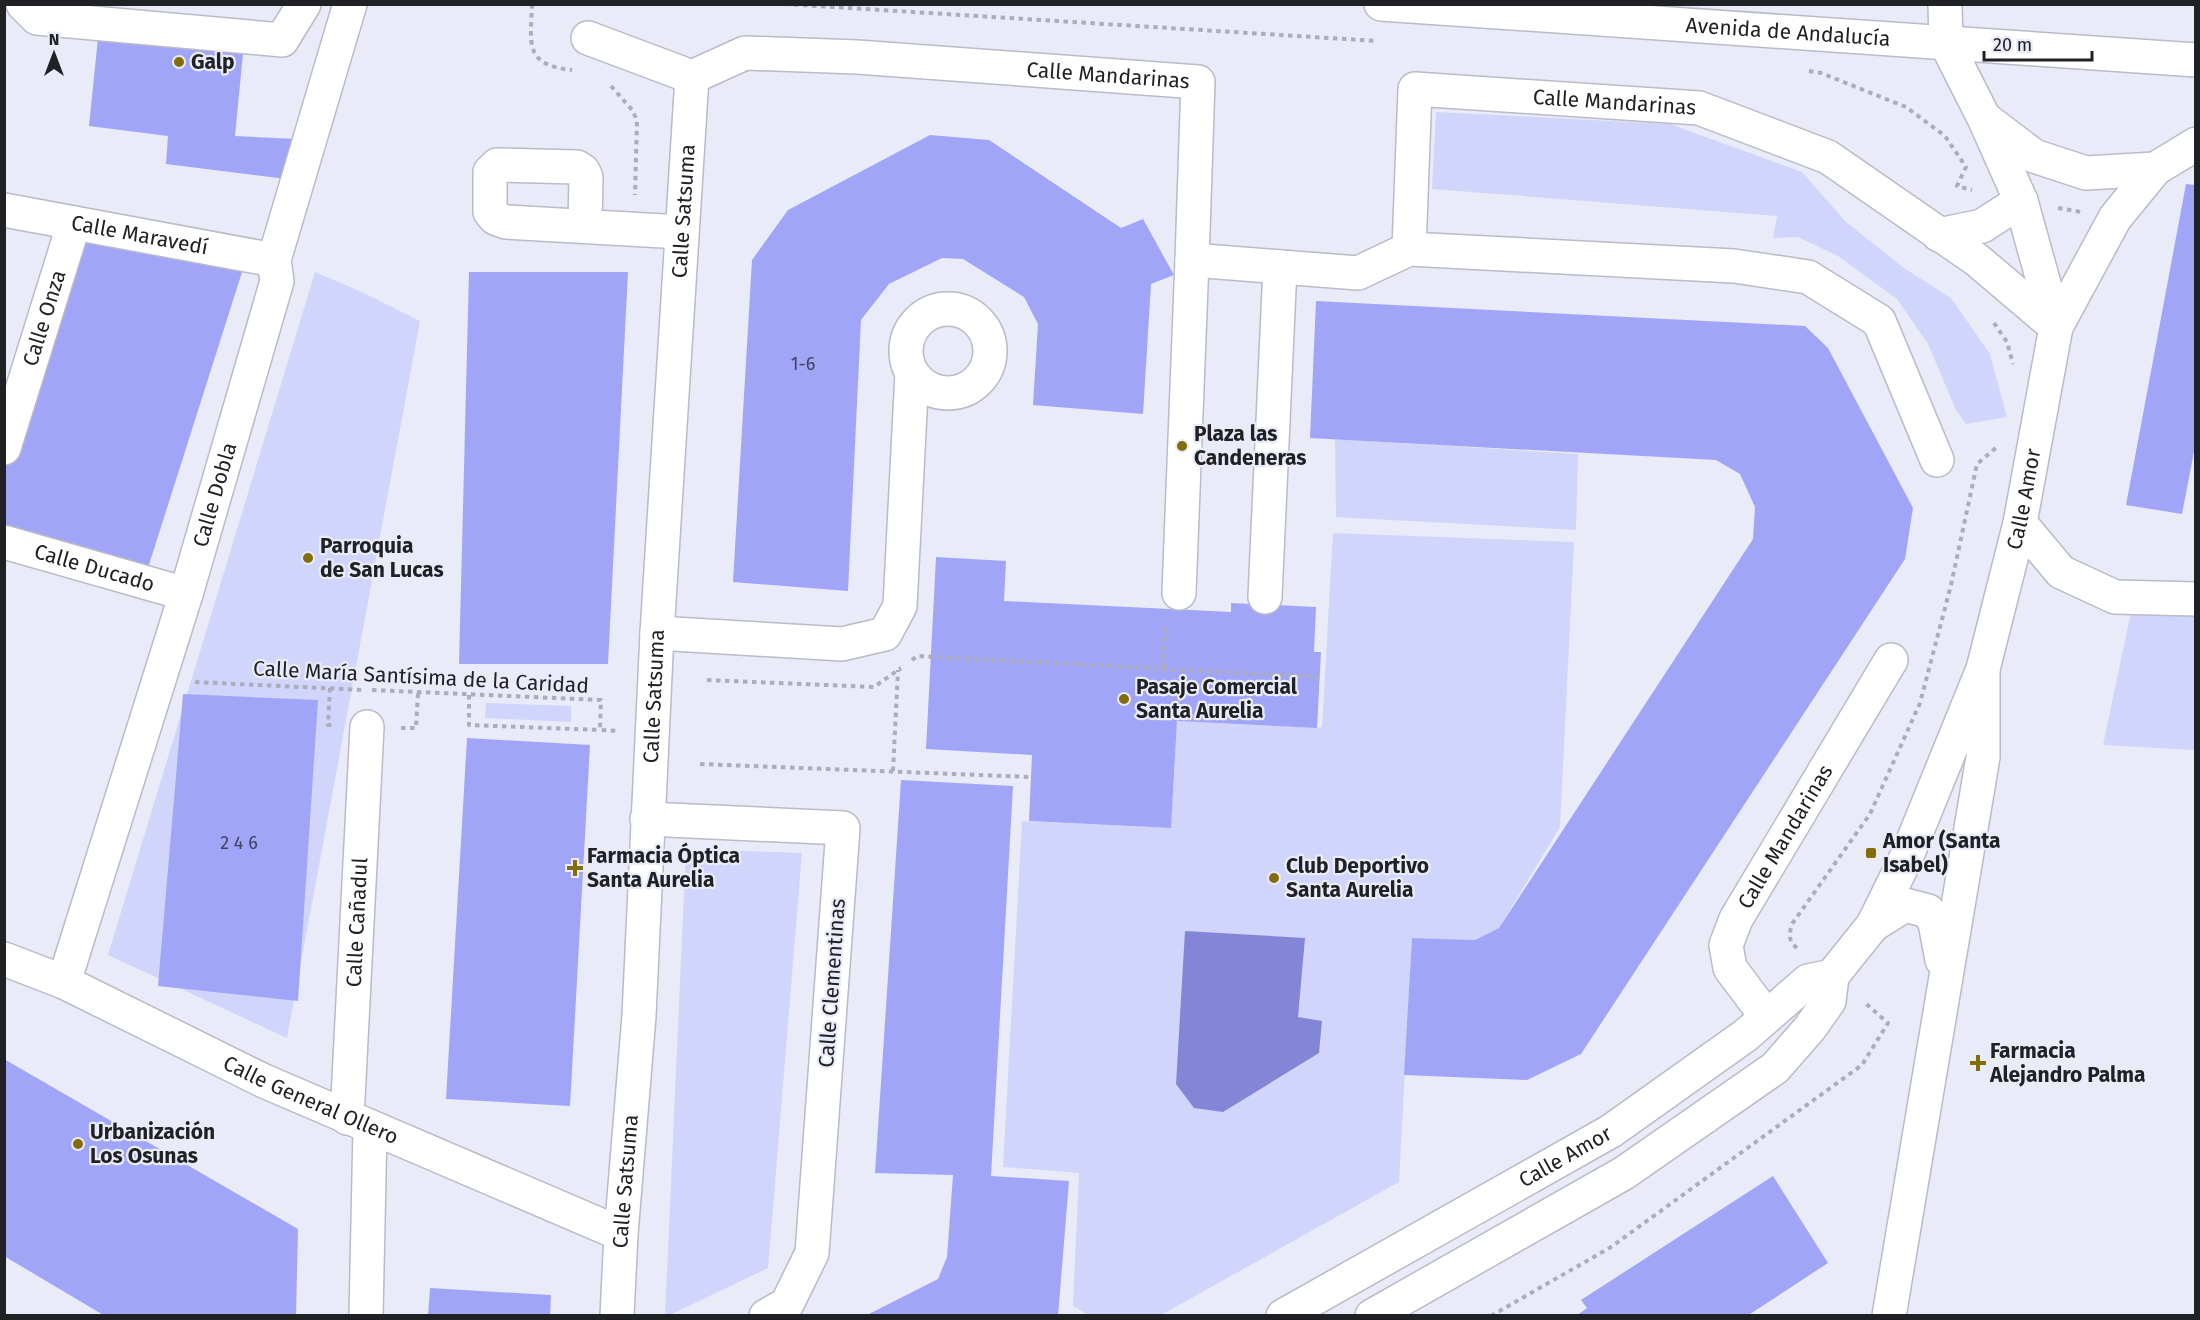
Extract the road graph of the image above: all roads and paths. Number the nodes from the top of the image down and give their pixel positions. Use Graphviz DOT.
graph roads {
  1 [pos="23,4"];
  2 [pos="304,4"];
  3 [pos="350,4"];
  4 [pos="1381,4"];
  5 [pos="1945,4"];
  6 [pos="588,38"];
  7 [pos="1946,43"];
  8 [pos="2196,60"];
  9 [pos="692,77"];
  10 [pos="633,111"];
  11 [pos="1984,118"];
  12 [pos="2196,144"];
  13 [pos="2155,169"];
  14 [pos="2021,201"];
  15 [pos="4,210"];
  16 [pos="74,223"];
  17 [pos="585,225"];
  18 [pos="634,229"];
  19 [pos="681,232"];
  20 [pos="1940,235"];
  21 [pos="1409,249"];
  22 [pos="274,261"];
  23 [pos="1192,261"];
  24 [pos="1280,267"];
  25 [pos="1987,314"];
  26 [pos="2056,327"];
  27 [pos="2013,364"];
  28 [pos="912,373"];
  29 [pos="2004,442"];
  30 [pos="4,448"];
  31 [pos="1937,460"];
  32 [pos="2020,523"];
  33 [pos="4,542"];
  34 [pos="186,594"];
  35 [pos="1265,597"];
  36 [pos="2196,599"];
  37 [pos="1172,603"];
  38 [pos="657,633"];
  39 [pos="1891,660"];
  40 [pos="1163,668"];
  41 [pos="898,669"];
  42 [pos="1983,669"];
  43 [pos="1320,676"];
  44 [pos="158,680"];
  45 [pos="707,680"];
  46 [pos="469,695"];
  47 [pos="367,727"];
  48 [pos="600,730"];
  49 [pos="651,733"];
  50 [pos="700,764"];
  51 [pos="893,771"];
  52 [pos="1031,777"];
  53 [pos="647,819"];
  54 [pos="1873,925"];
  55 [pos="1800,950"];
  56 [pos="4,959"];
  57 [pos="1945,973"];
  58 [pos="1832,976"];
  59 [pos="64,982"];
  60 [pos="1863,1001"];
  61 [pos="1766,1016"];
  62 [pos="358,1123"];
  63 [pos="621,1233"];
  64 [pos="366,1316"];
  65 [pos="617,1316"];
  66 [pos="766,1316"];
  67 [pos="1282,1316"];
  68 [pos="1372,1316"];
  69 [pos="1491,1316"];
  70 [pos="1889,1316"];
  1 -- 2 [label="street"];
  3 -- 22 [label="street, Calle Dobla"];
  4 -- 7 [label="street, Avenida de Andalucía"];
  5 -- 7 [label="street"];
  6 -- 9 [label="street"];
  7 -- 8 [label="street, Avenida de Andalucía"];
  7 -- 11 [label="street, Calle Amor"];
  9 -- 19 [label="street, Calle Satsuma"];
  9 -- 23 [label="street, Calle Mandarinas"];
  10 -- 18 [label="path"];
  11 -- 13 [label="street"];
  11 -- 14 [label="street, Calle Amor"];
  12 -- 13 [label="street"];
  13 -- 26 [label="street, Calle Amor"];
  14 -- 20 [label="street"];
  14 -- 26 [label="street, Calle Amor"];
  15 -- 16 [label="street, Calle Maravedí"];
  16 -- 22 [label="street, Calle Maravedí"];
  16 -- 30 [label="street, Calle Onza"];
  17 -- 18 [label="street"];
  18 -- 19 [label="street"];
  19 -- 38 [label="street, Calle Satsuma"];
  20 -- 21 [label="street, Calle Mandarinas"];
  20 -- 26 [label="street"];
  21 -- 24 [label="street"];
  21 -- 31 [label="street"];
  22 -- 34 [label="street, Calle Dobla"];
  23 -- 24 [label="street"];
  23 -- 37 [label="street"];
  24 -- 35 [label="street"];
  25 -- 27 [label="path"];
  26 -- 32 [label="street, Calle Amor"];
  28 -- 38 [label="street"];
  29 -- 55 [label="path"];
  32 -- 36 [label="street"];
  32 -- 42 [label="street, Calle Amor"];
  33 -- 34 [label="street, Calle Ducado"];
  34 -- 44 [label="street, Calle Dobla"];
  37 -- 40 [label="path"];
  38 -- 49 [label="street, Calle Satsuma"];
  39 -- 61 [label="street, Calle Mandarinas"];
  40 -- 41 [label="path"];
  40 -- 43 [label="path"];
  41 -- 45 [label="path"];
  41 -- 51 [label="path"];
  42 -- 54 [label="street, Calle Amor"];
  42 -- 57 [label="street, Calle Amor"];
  44 -- 46 [label="path, Calle María Santísima de la Caridad"];
  44 -- 59 [label="street, Calle Dobla"];
  46 -- 48 [label="path, Calle María Santísima de la Caridad"];
  46 -- 48 [label="path"];
  47 -- 62 [label="street, Calle Cañadul"];
  48 -- 49 [label="path"];
  49 -- 53 [label="street, Calle Satsuma"];
  50 -- 51 [label="path"];
  51 -- 52 [label="path"];
  53 -- 63 [label="street, Calle Satsuma"];
  53 -- 66 [label="street, Calle Clementinas"];
  54 -- 57 [label="street, Calle Amor"];
  54 -- 58 [label="street, Calle Amor"];
  56 -- 59 [label="street, Calle General Ollero"];
  57 -- 70 [label="street, Calle Amor"];
  58 -- 61 [label="street, Calle Amor"];
  58 -- 68 [label="street, Calle Amor"];
  59 -- 62 [label="street, Calle General Ollero"];
  60 -- 69 [label="path"];
  61 -- 67 [label="street, Calle Amor"];
  62 -- 63 [label="street, Calle General Ollero"];
  62 -- 64 [label="street, Calle Cañadul"];
  63 -- 65 [label="street, Calle Satsuma"];
}
